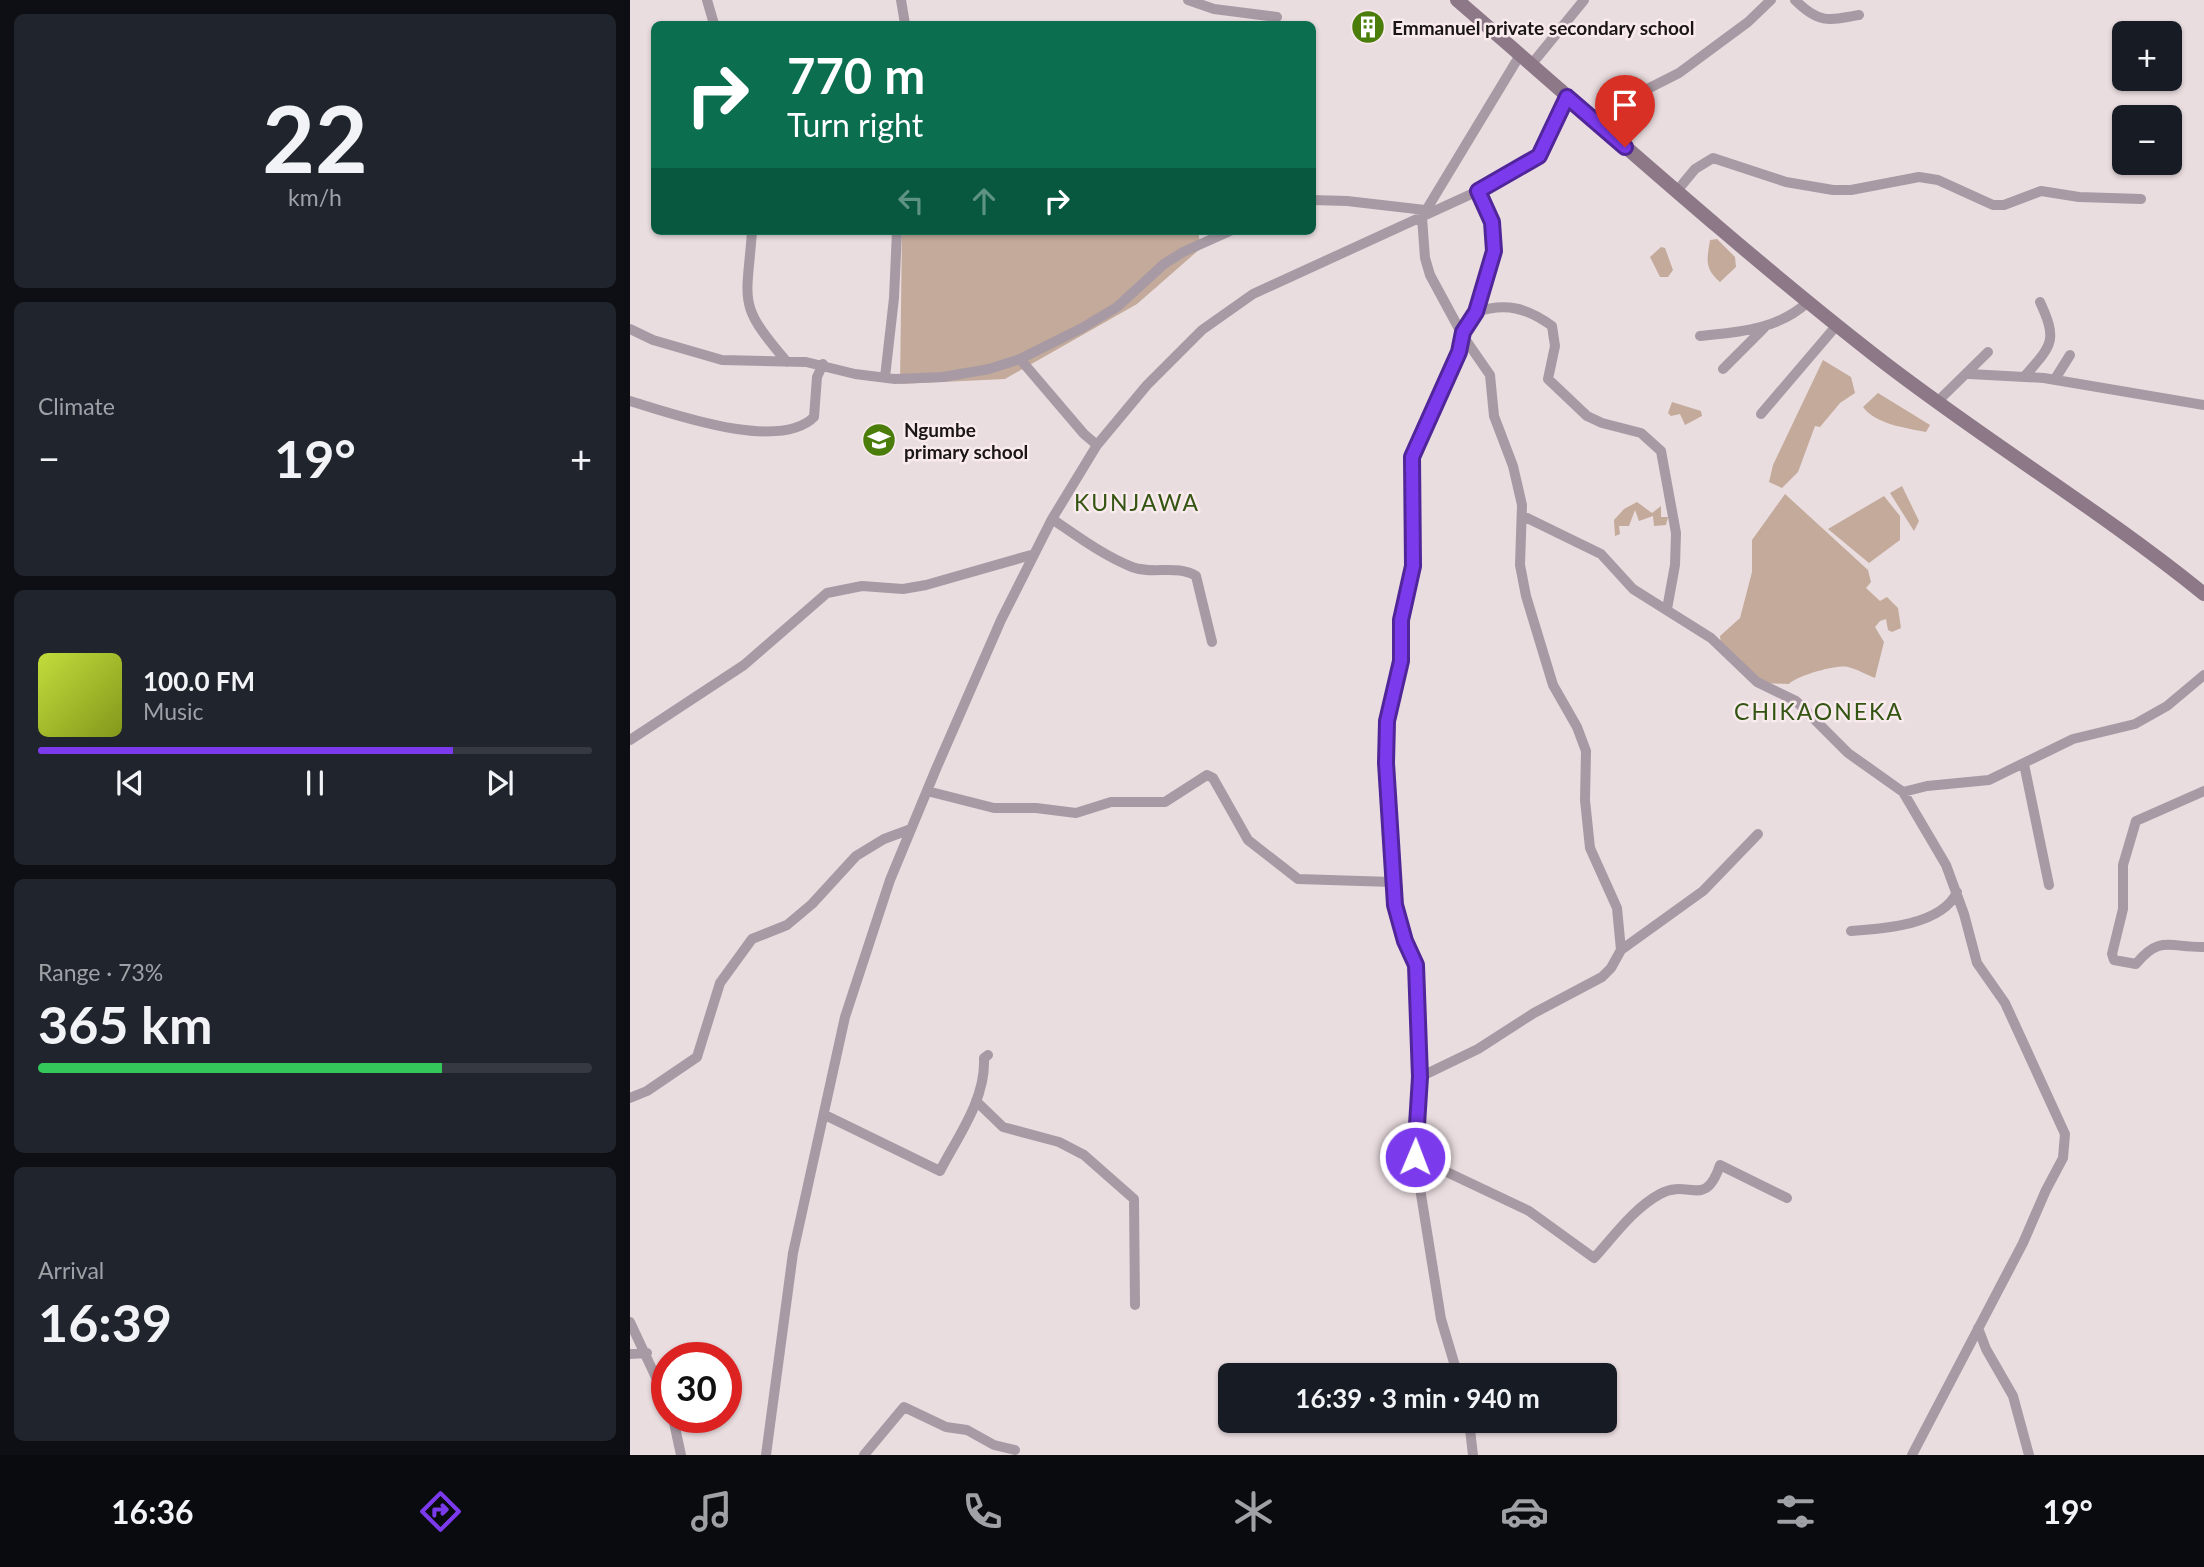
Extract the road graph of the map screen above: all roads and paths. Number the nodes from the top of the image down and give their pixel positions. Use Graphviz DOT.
graph roads {
  1 [pos="707,0"];
  2 [pos="901,0"];
  3 [pos="1188,0"];
  4 [pos="1457,0"];
  5 [pos="1584,0"];
  6 [pos="1771,0"];
  7 [pos="1795,0"];
  8 [pos="1859,15"];
  9 [pos="1277,17"];
  10 [pos="713,21"];
  11 [pos="904,21"];
  12 [pos="1525,60"];
  13 [pos="1567,97"];
  14 [pos="1591,118"];
  15 [pos="1478,191"];
  16 [pos="1676,192"];
  17 [pos="2141,199"];
  18 [pos="1316,200"];
  19 [pos="1423,213"];
  20 [pos="752,235"];
  21 [pos="897,235"];
  22 [pos="1222,235"];
  23 [pos="1808,302"];
  24 [pos="2040,302"];
  25 [pos="1476,312"];
  26 [pos="1837,325"];
  27 [pos="1764,328"];
  28 [pos="630,329"];
  29 [pos="1463,334"];
  30 [pos="1700,337"];
  31 [pos="1988,352"];
  32 [pos="2070,355"];
  33 [pos="1020,359"];
  34 [pos="787,362"];
  35 [pos="823,364"];
  36 [pos="1723,369"];
  37 [pos="1969,374"];
  38 [pos="2025,376"];
  39 [pos="885,377"];
  40 [pos="2055,379"];
  41 [pos="630,401"];
  42 [pos="1938,401"];
  43 [pos="2204,405"];
  44 [pos="1761,414"];
  45 [pos="1097,445"];
  46 [pos="1523,516"];
  47 [pos="1052,519"];
  48 [pos="1031,555"];
  49 [pos="2204,594"];
  50 [pos="1667,609"];
  51 [pos="1212,642"];
  52 [pos="2204,675"];
  53 [pos="630,740"];
  54 [pos="2024,764"];
  55 [pos="927,791"];
  56 [pos="2204,791"];
  57 [pos="1903,792"];
  58 [pos="911,829"];
  59 [pos="1758,834"];
  60 [pos="1392,882"];
  61 [pos="2049,885"];
  62 [pos="1957,892"];
  63 [pos="1851,931"];
  64 [pos="2204,947"];
  65 [pos="1621,950"];
  66 [pos="988,1055"];
  67 [pos="1420,1077"];
  68 [pos="630,1098"];
  69 [pos="976,1101"];
  70 [pos="825,1115"];
  71 [pos="1415,1157"];
  72 [pos="1787,1198"];
  73 [pos="1135,1305"];
  74 [pos="630,1322"];
  75 [pos="1978,1328"];
  76 [pos="647,1353"];
  77 [pos="630,1354"];
  78 [pos="651,1363"];
  79 [pos="1454,1363"];
  80 [pos="676,1433"];
  81 [pos="1470,1433"];
  82 [pos="1016,1450"];
  83 [pos="681,1455"];
  84 [pos="765,1455"];
  85 [pos="864,1455"];
  86 [pos="1473,1455"];
  87 [pos="1912,1455"];
  88 [pos="2029,1455"];
  1 -- 10 [label="street"];
  2 -- 11 [label="street"];
  3 -- 9 [label="street"];
  4 -- 12 [label="main road"];
  5 -- 12 [label="street"];
  6 -- 14 [label="street"];
  7 -- 8 [label="street"];
  12 -- 13 [label="main road"];
  12 -- 19 [label="street"];
  13 -- 14 [label="main road"];
  13 -- 15 [label="street"];
  14 -- 16 [label="main road"];
  15 -- 19 [label="street"];
  15 -- 25 [label="street"];
  16 -- 17 [label="street"];
  16 -- 23 [label="main road"];
  18 -- 19 [label="street"];
  19 -- 29 [label="street"];
  19 -- 45 [label="street"];
  20 -- 34 [label="street"];
  21 -- 39 [label="street"];
  22 -- 33 [label="street"];
  23 -- 26 [label="main road"];
  23 -- 27 [label="street"];
  24 -- 38 [label="street"];
  25 -- 29 [label="street"];
  25 -- 50 [label="street"];
  26 -- 42 [label="main road"];
  26 -- 44 [label="street"];
  27 -- 30 [label="street"];
  27 -- 36 [label="street"];
  28 -- 34 [label="street"];
  29 -- 46 [label="street"];
  29 -- 60 [label="street"];
  31 -- 37 [label="street"];
  32 -- 40 [label="street"];
  33 -- 39 [label="street"];
  33 -- 45 [label="street"];
  34 -- 35 [label="street"];
  35 -- 39 [label="street"];
  35 -- 41 [label="street"];
  37 -- 38 [label="street"];
  37 -- 42 [label="street"];
  38 -- 40 [label="street"];
  40 -- 43 [label="street"];
  42 -- 49 [label="main road"];
  45 -- 47 [label="street"];
  46 -- 50 [label="street"];
  46 -- 65 [label="street"];
  47 -- 48 [label="street"];
  47 -- 51 [label="street"];
  48 -- 53 [label="street"];
  48 -- 55 [label="street"];
  50 -- 57 [label="street"];
  52 -- 54 [label="street"];
  54 -- 57 [label="street"];
  54 -- 61 [label="street"];
  55 -- 58 [label="street"];
  55 -- 60 [label="street"];
  56 -- 64 [label="street"];
  57 -- 62 [label="street"];
  58 -- 68 [label="street"];
  58 -- 70 [label="street"];
  59 -- 65 [label="street"];
  60 -- 67 [label="street"];
  62 -- 63 [label="street"];
  62 -- 75 [label="street"];
  65 -- 67 [label="street"];
  66 -- 69 [label="street"];
  67 -- 71 [label="street"];
  69 -- 70 [label="street"];
  69 -- 73 [label="street"];
  70 -- 84 [label="street"];
  71 -- 72 [label="street"];
  71 -- 79 [label="street"];
  74 -- 76 [label="street"];
  75 -- 87 [label="street"];
  75 -- 88 [label="street"];
  76 -- 77 [label="street"];
  76 -- 78 [label="street"];
  80 -- 83 [label="street"];
  81 -- 86 [label="street"];
  82 -- 85 [label="street"];
}
